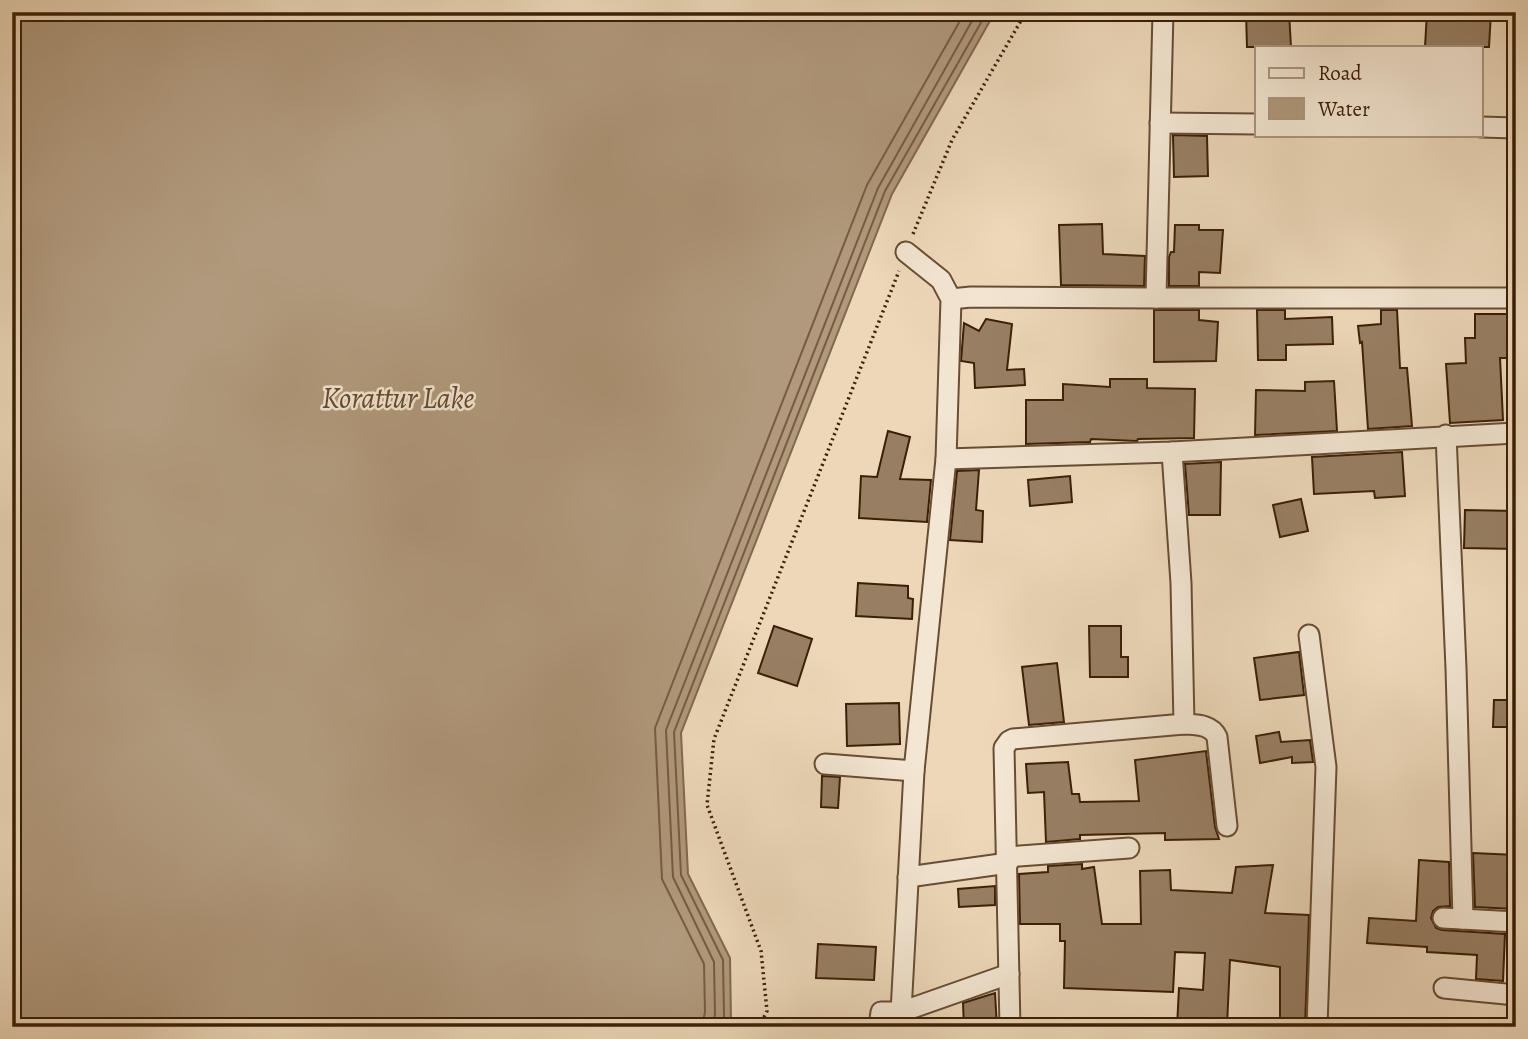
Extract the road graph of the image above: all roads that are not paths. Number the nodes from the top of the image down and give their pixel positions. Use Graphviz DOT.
graph roads {
  1 [pos="1163,12"];
  2 [pos="1160,123"];
  3 [pos="1255,124"];
  4 [pos="1482,127"];
  5 [pos="1516,128"];
  6 [pos="906,252"];
  7 [pos="1156,298"];
  8 [pos="1516,298"];
  9 [pos="951,299"];
  10 [pos="1516,433"];
  11 [pos="1446,435"];
  12 [pos="1172,452"];
  13 [pos="946,459"];
  14 [pos="1309,635"];
  15 [pos="1184,723"];
  16 [pos="825,764"];
  17 [pos="914,771"];
  18 [pos="1227,826"];
  19 [pos="1129,848"];
  20 [pos="1007,860"];
  21 [pos="908,877"];
  22 [pos="1443,918"];
  23 [pos="1463,919"];
  24 [pos="1516,922"];
  25 [pos="1009,974"];
  26 [pos="1444,988"];
  27 [pos="1516,995"];
  28 [pos="901,1012"];
  29 [pos="879,1027"];
  30 [pos="1010,1027"];
  31 [pos="1317,1027"];
  1 -- 2 [label="street"];
  2 -- 3 [label="street"];
  2 -- 7 [label="street"];
  4 -- 5 [label="street"];
  6 -- 9 [label="street"];
  7 -- 8 [label="street"];
  7 -- 9 [label="street"];
  9 -- 13 [label="street"];
  10 -- 11 [label="street"];
  11 -- 12 [label="street"];
  11 -- 23 [label="street"];
  12 -- 13 [label="street"];
  12 -- 15 [label="street"];
  13 -- 17 [label="street"];
  14 -- 31 [label="street"];
  15 -- 18 [label="street"];
  15 -- 20 [label="street"];
  16 -- 17 [label="street"];
  17 -- 21 [label="street"];
  19 -- 20 [label="street"];
  20 -- 21 [label="street"];
  20 -- 25 [label="street"];
  21 -- 28 [label="street"];
  22 -- 23 [label="street"];
  23 -- 24 [label="street"];
  25 -- 28 [label="street"];
  25 -- 30 [label="street"];
  26 -- 27 [label="street"];
  28 -- 29 [label="street"];
}
